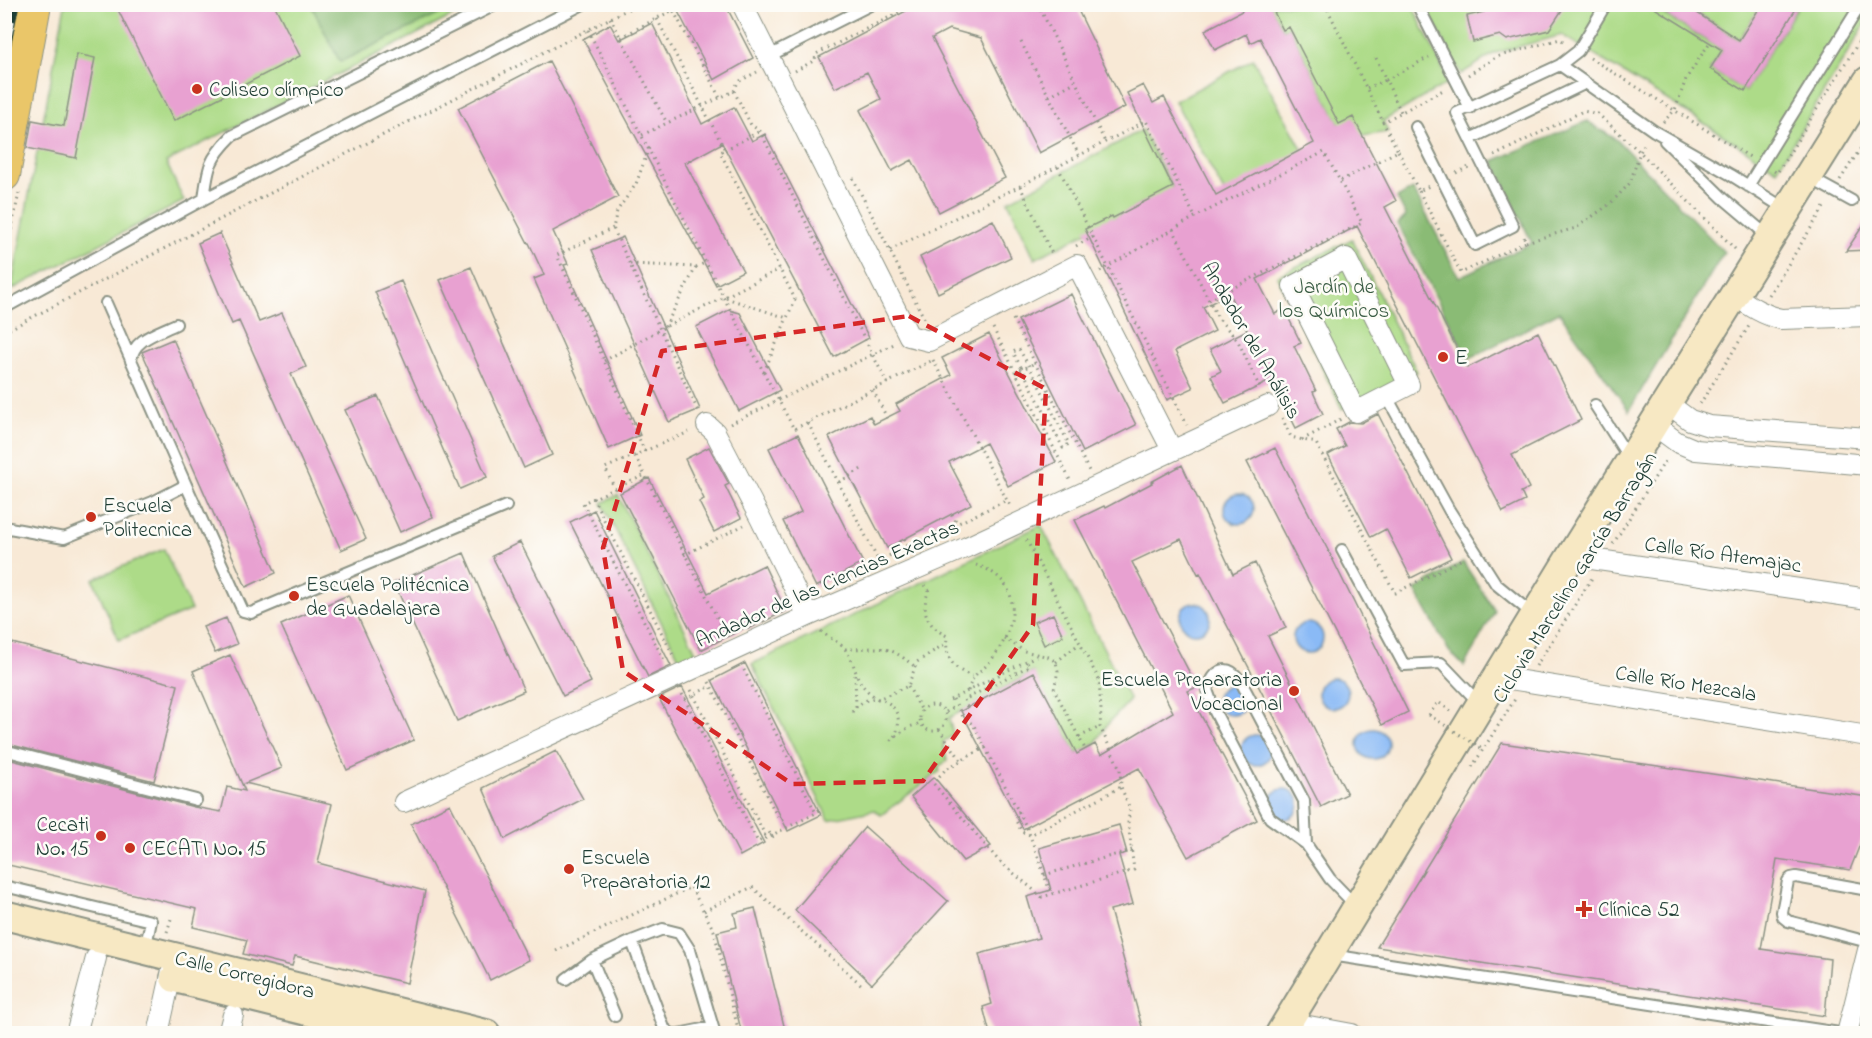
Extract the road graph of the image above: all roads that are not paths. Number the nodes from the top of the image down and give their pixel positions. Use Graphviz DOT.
graph roads {
  1 [pos="35,4"];
  2 [pos="498,4"];
  3 [pos="583,4"];
  4 [pos="742,4"];
  5 [pos="872,4"];
  6 [pos="1417,4"];
  7 [pos="1606,4"];
  8 [pos="1861,4"];
  9 [pos="765,63"];
  10 [pos="1560,65"];
  11 [pos="1868,81"];
  12 [pos="1586,83"];
  13 [pos="1470,108"];
  14 [pos="1416,127"];
  15 [pos="1654,131"];
  16 [pos="1470,139"];
  17 [pos="4,175"];
  18 [pos="1808,177"];
  19 [pos="1748,186"];
  20 [pos="204,199"];
  21 [pos="1852,201"];
  22 [pos="1787,210"];
  23 [pos="1770,237"];
  24 [pos="1734,295"];
  25 [pos="106,303"];
  26 [pos="4,308"];
  27 [pos="1868,316"];
  28 [pos="176,324"];
  29 [pos="131,361"];
  30 [pos="1387,397"];
  31 [pos="1595,405"];
  32 [pos="1268,406"];
  33 [pos="1660,414"];
  34 [pos="711,428"];
  35 [pos="1868,438"];
  36 [pos="1172,450"];
  37 [pos="1631,461"];
  38 [pos="1868,465"];
  39 [pos="186,486"];
  40 [pos="507,506"];
  41 [pos="4,527"];
  42 [pos="1342,550"];
  43 [pos="1571,556"];
  44 [pos="1868,599"];
  45 [pos="1536,614"];
  46 [pos="808,616"];
  47 [pos="1497,678"];
  48 [pos="1480,704"];
  49 [pos="1868,736"];
  50 [pos="4,750"];
  51 [pos="196,800"];
  52 [pos="404,802"];
  53 [pos="1306,844"];
  54 [pos="4,886"];
  55 [pos="1868,890"];
  56 [pos="1356,906"];
  57 [pos="4,915"];
  58 [pos="4,935"];
  59 [pos="632,942"];
  60 [pos="1868,942"];
  61 [pos="145,950"];
  62 [pos="1868,950"];
  63 [pos="1327,954"];
  64 [pos="96,958"];
  65 [pos="592,960"];
  66 [pos="173,967"];
  67 [pos="566,979"];
  68 [pos="321,1014"];
  69 [pos="615,1016"];
  70 [pos="431,1027"];
  71 [pos="1284,1028"];
  72 [pos="714,1030"];
  73 [pos="76,1034"];
  74 [pos="158,1034"];
  75 [pos="400,1034"];
  76 [pos="486,1034"];
  77 [pos="677,1034"];
  78 [pos="1352,1034"];
  79 [pos="1847,1034"];
  1 -- 17 [label="main road"];
  2 -- 20 [label="lane"];
  3 -- 20 [label="lane"];
  4 -- 9 [label="street"];
  5 -- 9 [label="lane"];
  6 -- 13 [label="lane"];
  7 -- 10 [label="lane"];
  8 -- 19 [label="lane"];
  9 -- 36 [label="street"];
  10 -- 12 [label="lane"];
  10 -- 13 [label="lane"];
  11 -- 18 [label="main road"];
  12 -- 15 [label="lane"];
  12 -- 16 [label="lane"];
  13 -- 16 [label="lane"];
  14 -- 16 [label="lane"];
  15 -- 19 [label="lane"];
  15 -- 23 [label="lane"];
  18 -- 21 [label="lane"];
  18 -- 22 [label="main road"];
  19 -- 22 [label="lane"];
  20 -- 26 [label="lane"];
  22 -- 23 [label="main road"];
  23 -- 24 [label="main road"];
  24 -- 27 [label="street"];
  24 -- 33 [label="main road"];
  25 -- 29 [label="lane"];
  28 -- 29 [label="lane"];
  29 -- 39 [label="lane"];
  30 -- 30 [label="street"];
  30 -- 45 [label="lane"];
  31 -- 37 [label="lane"];
  32 -- 36 [label="street, Andador de las Ciencias Exactas"];
  33 -- 35 [label="street"];
  33 -- 37 [label="main road"];
  33 -- 38 [label="street"];
  34 -- 46 [label="street"];
  36 -- 46 [label="street, Andador de las Ciencias Exactas"];
  37 -- 43 [label="main road"];
  39 -- 40 [label="lane"];
  39 -- 41 [label="lane"];
  42 -- 48 [label="lane"];
  43 -- 44 [label="street, Calle Río Atemajac"];
  43 -- 45 [label="main road"];
  45 -- 47 [label="main road"];
  46 -- 52 [label="street, Andador de las Ciencias Exactas"];
  47 -- 48 [label="main road"];
  47 -- 49 [label="street, Calle Río Mezcala"];
  48 -- 56 [label="main road"];
  50 -- 51 [label="lane"];
  53 -- 53 [label="lane"];
  53 -- 56 [label="lane"];
  54 -- 61 [label="lane"];
  55 -- 60 [label="lane"];
  56 -- 63 [label="main road"];
  57 -- 61 [label="main road, Calle Corregidora"];
  58 -- 64 [label="main road, Calle Corregidora"];
  59 -- 65 [label="lane"];
  59 -- 72 [label="lane"];
  59 -- 77 [label="lane"];
  61 -- 66 [label="main road, Calle Corregidora"];
  62 -- 79 [label="street"];
  63 -- 71 [label="main road"];
  63 -- 79 [label="lane"];
  64 -- 66 [label="main road, Calle Corregidora"];
  64 -- 73 [label="street"];
  65 -- 67 [label="lane"];
  65 -- 69 [label="lane"];
  66 -- 68 [label="main road, Calle Corregidora"];
  66 -- 74 [label="street"];
  68 -- 70 [label="main road, Calle Corregidora"];
  68 -- 75 [label="main road, Calle Corregidora"];
  70 -- 76 [label="main road, Calle Corregidora"];
  71 -- 78 [label="street"];
  72 -- 77 [label="lane"];
}
